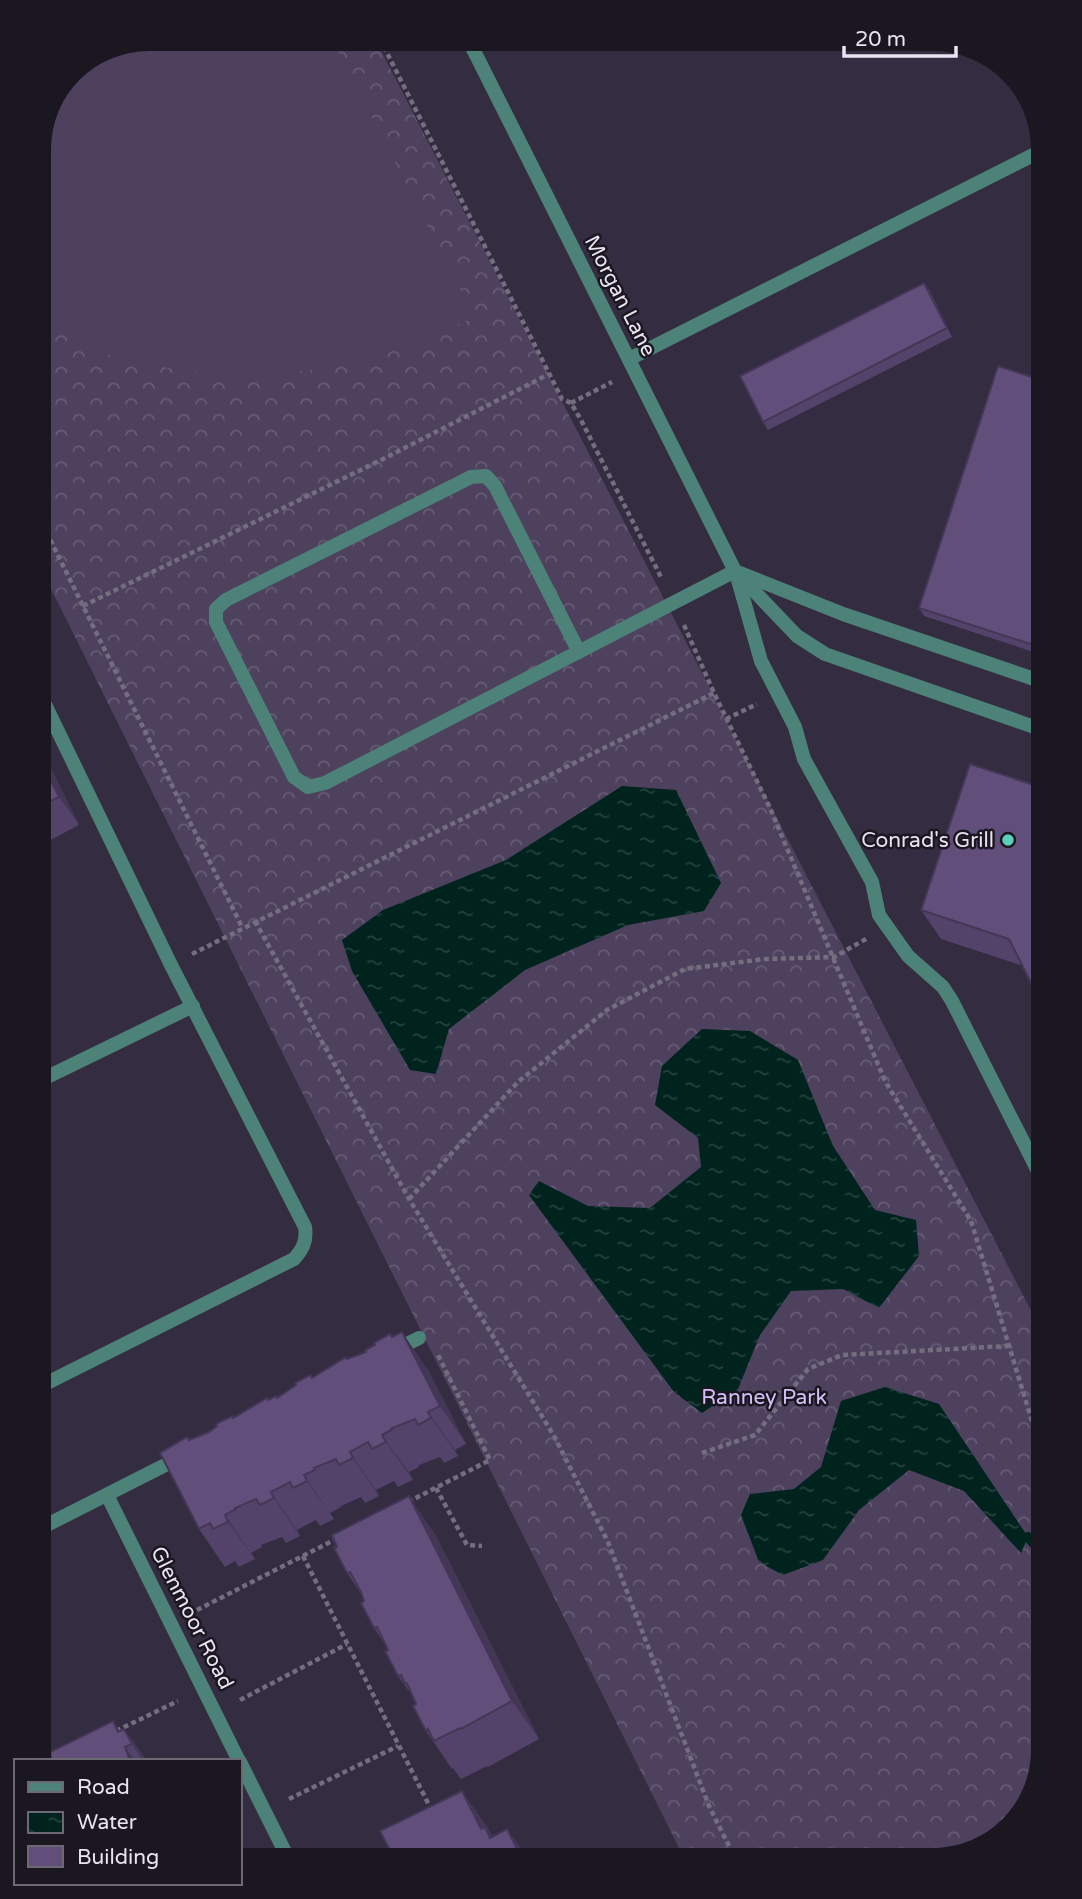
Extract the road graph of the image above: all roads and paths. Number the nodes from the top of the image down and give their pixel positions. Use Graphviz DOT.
graph roads {
  1 [pos="387,51"];
  2 [pos="474,51"];
  3 [pos="1031,157"];
  4 [pos="632,365"];
  5 [pos="549,374"];
  6 [pos="571,403"];
  7 [pos="51,541"];
  8 [pos="735,571"];
  9 [pos="674,603"];
  10 [pos="83,606"];
  11 [pos="579,652"];
  12 [pos="1031,678"];
  13 [pos="714,693"];
  14 [pos="51,717"];
  15 [pos="1031,721"];
  16 [pos="255,921"];
  17 [pos="242,927"];
  18 [pos="887,927"];
  19 [pos="834,957"];
  20 [pos="172,965"];
  21 [pos="193,1006"];
  22 [pos="51,1075"];
  23 [pos="1031,1156"];
  24 [pos="409,1199"];
  25 [pos="419,1338"];
  26 [pos="1008,1346"];
  27 [pos="439,1356"];
  28 [pos="382,1357"];
  29 [pos="51,1380"];
  30 [pos="1031,1418"];
  31 [pos="194,1451"];
  32 [pos="702,1453"];
  33 [pos="436,1488"];
  34 [pos="107,1495"];
  35 [pos="400,1506"];
  36 [pos="51,1523"];
  37 [pos="339,1537"];
  38 [pos="482,1546"];
  39 [pos="303,1556"];
  40 [pos="197,1609"];
  41 [pos="347,1644"];
  42 [pos="240,1700"];
  43 [pos="178,1701"];
  44 [pos="106,1737"];
  45 [pos="398,1746"];
  46 [pos="238,1759"];
  47 [pos="242,1767"];
  48 [pos="289,1799"];
  49 [pos="432,1812"];
  50 [pos="283,1848"];
  51 [pos="730,1848"];
  1 -- 5 [label="path"];
  2 -- 4 [label="street, Morgan Lane"];
  3 -- 4 [label="street"];
  4 -- 6 [label="path"];
  4 -- 8 [label="street, Morgan Lane"];
  5 -- 6 [label="path"];
  5 -- 10 [label="path"];
  6 -- 9 [label="path"];
  7 -- 10 [label="path"];
  8 -- 9 [label="street"];
  8 -- 12 [label="street"];
  8 -- 15 [label="street, Morgan Lane"];
  8 -- 18 [label="street"];
  9 -- 11 [label="street"];
  9 -- 13 [label="path"];
  10 -- 17 [label="path"];
  11 -- 11 [label="street"];
  13 -- 16 [label="path"];
  13 -- 19 [label="path"];
  14 -- 20 [label="street"];
  16 -- 17 [label="path"];
  16 -- 24 [label="path"];
  17 -- 20 [label="path"];
  18 -- 19 [label="path"];
  18 -- 23 [label="street"];
  19 -- 24 [label="path"];
  19 -- 26 [label="path"];
  20 -- 21 [label="street"];
  21 -- 22 [label="street"];
  21 -- 29 [label="street"];
  24 -- 51 [label="path"];
  25 -- 28 [label="street"];
  26 -- 30 [label="path"];
  26 -- 32 [label="path"];
  27 -- 33 [label="path"];
  31 -- 34 [label="street"];
  33 -- 35 [label="path"];
  33 -- 38 [label="path"];
  34 -- 36 [label="street"];
  34 -- 46 [label="street, Glenmoor Road"];
  37 -- 39 [label="path"];
  39 -- 40 [label="path"];
  39 -- 41 [label="path"];
  41 -- 42 [label="path"];
  41 -- 45 [label="path"];
  43 -- 44 [label="path"];
  45 -- 48 [label="path"];
  45 -- 49 [label="path"];
  47 -- 50 [label="street, Glenmoor Road"];
}
